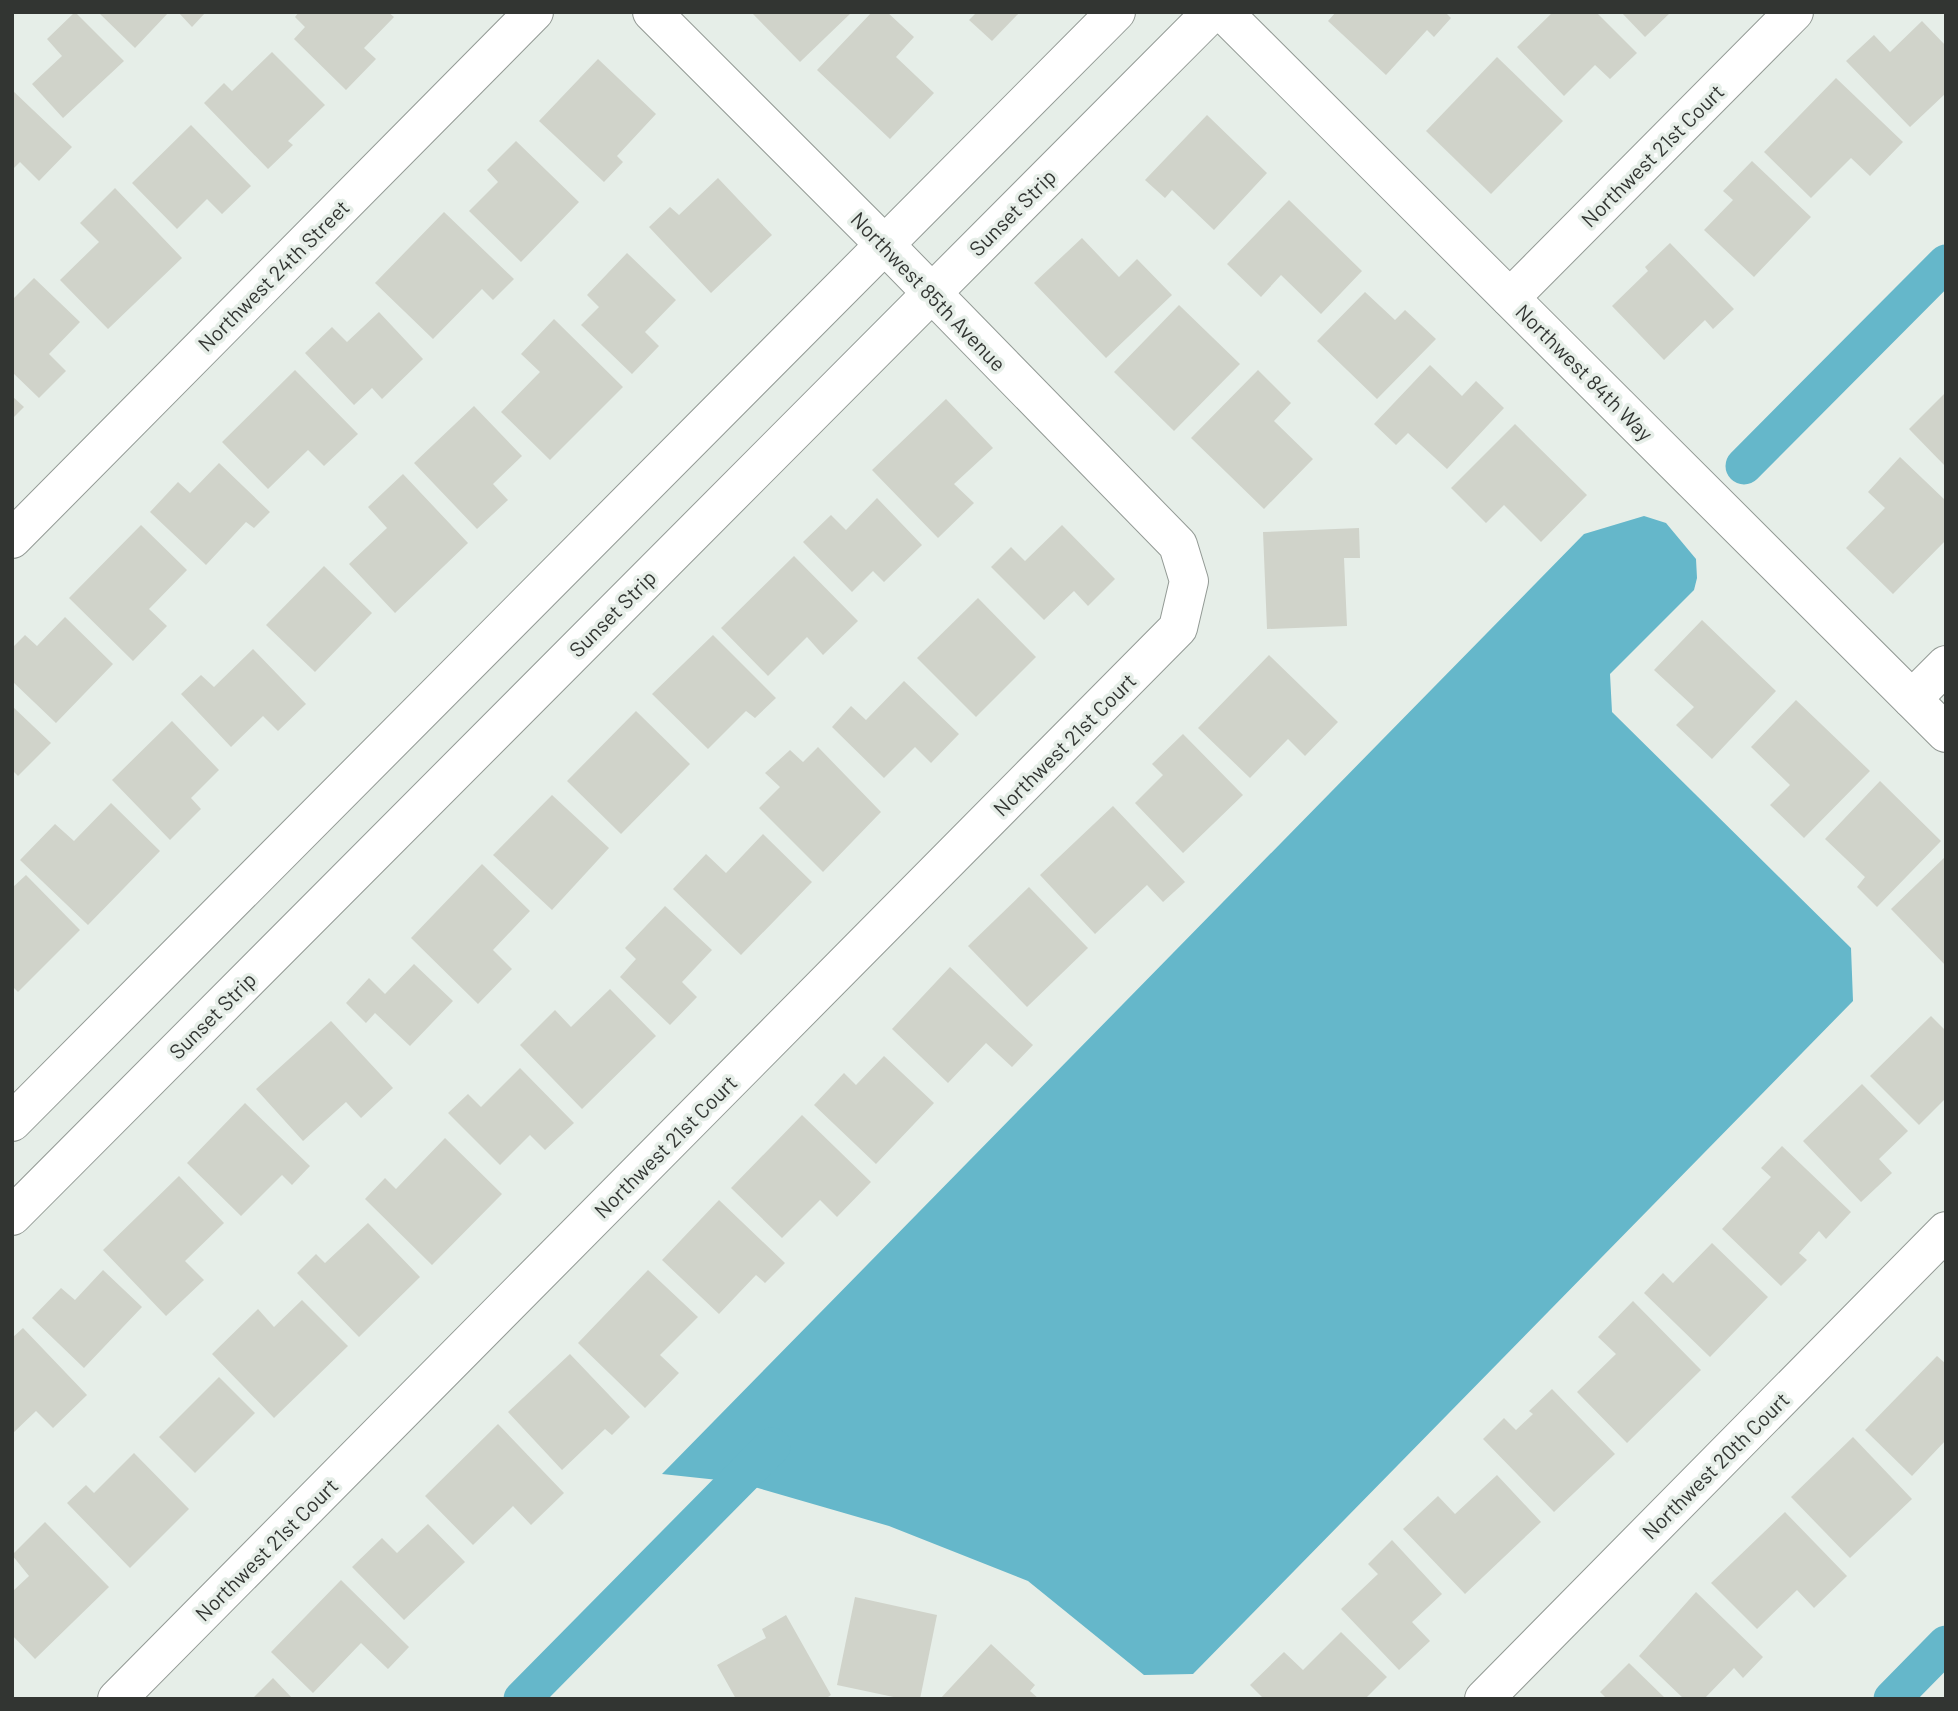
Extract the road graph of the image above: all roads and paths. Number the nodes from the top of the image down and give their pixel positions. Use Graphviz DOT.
graph roads {
  1 [pos="534,12"];
  2 [pos="652,12"];
  3 [pos="1116,12"];
  4 [pos="1212,12"];
  5 [pos="1223,12"];
  6 [pos="1794,12"];
  7 [pos="884,244"];
  8 [pos="931,292"];
  9 [pos="1510,298"];
  10 [pos="12,538"];
  11 [pos="1189,581"];
  12 [pos="1946,665"];
  13 [pos="1912,699"];
  14 [pos="1946,733"];
  15 [pos="12,1122"];
  16 [pos="12,1216"];
  17 [pos="1946,1231"];
  18 [pos="117,1699"];
  19 [pos="1484,1699"];
  1 -- 10 [label="street, Northwest 24th Street"];
  2 -- 7 [label="street, Northwest 85th Avenue"];
  3 -- 7 [label="street"];
  4 -- 8 [label="street, Sunset Strip"];
  5 -- 9 [label="street, Northwest 84th Way"];
  6 -- 9 [label="street, Northwest 21st Court"];
  7 -- 8 [label="street, Northwest 85th Avenue"];
  7 -- 15 [label="street"];
  8 -- 11 [label="street, Northwest 85th Avenue"];
  8 -- 16 [label="street, Sunset Strip"];
  9 -- 13 [label="street, Northwest 84th Way"];
  11 -- 18 [label="street, Northwest 21st Court"];
  12 -- 13 [label="street"];
  13 -- 14 [label="street, Northwest 84th Way"];
  17 -- 19 [label="street, Northwest 20th Court"];
}
